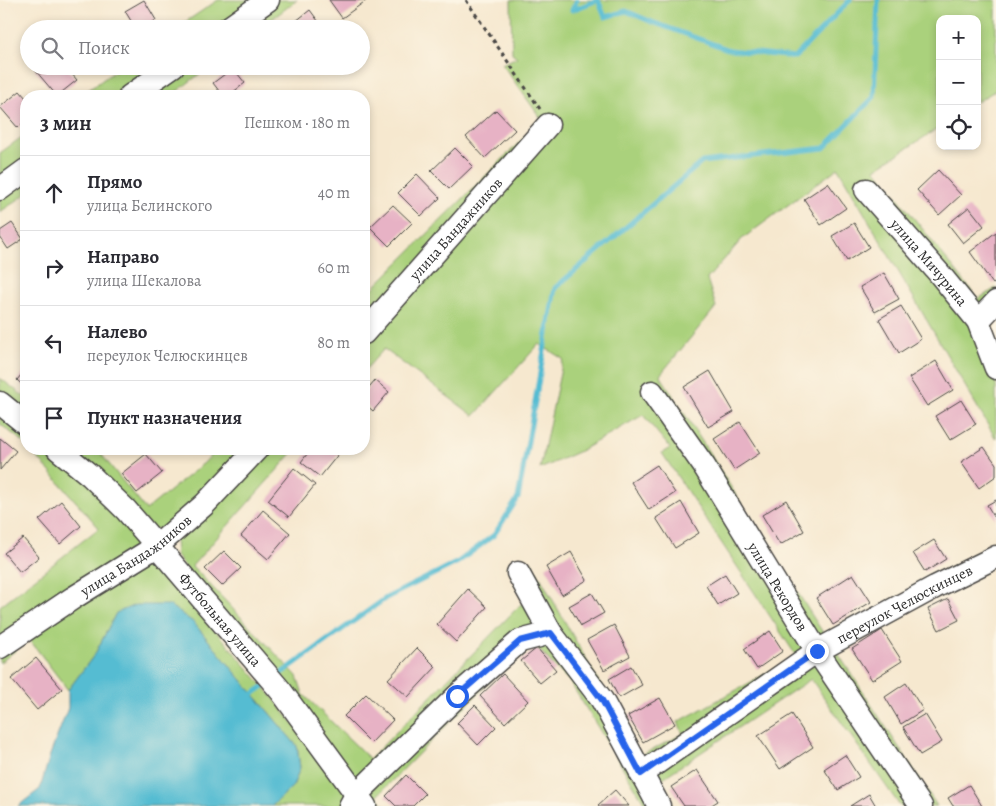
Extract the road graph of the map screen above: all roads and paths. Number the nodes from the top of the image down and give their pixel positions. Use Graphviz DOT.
graph roads {
  1 [pos="268,0"];
  2 [pos="466,0"];
  3 [pos="240,20"];
  4 [pos="160,75"];
  5 [pos="139,90"];
  6 [pos="548,126"];
  7 [pos="20,174"];
  8 [pos="0,189"];
  9 [pos="866,190"];
  10 [pos="996,302"];
  11 [pos="978,320"];
  12 [pos="370,327"];
  13 [pos="996,368"];
  14 [pos="652,392"];
  15 [pos="0,403"];
  16 [pos="20,419"];
  17 [pos="65,455"];
  18 [pos="251,455"];
  19 [pos="157,546"];
  20 [pos="996,556"];
  21 [pos="518,573"];
  22 [pos="551,633"];
  23 [pos="0,647"];
  24 [pos="817,651"];
  25 [pos="641,774"];
  26 [pos="357,802"];
  27 [pos="659,806"];
  28 [pos="921,806"];
  1 -- 3 [label="street"];
  2 -- 6 [label="path"];
  4 -- 5 [label="street"];
  6 -- 12 [label="street, улица Бандажников"];
  7 -- 8 [label="street"];
  9 -- 11 [label="street, улица Мичурина"];
  10 -- 11 [label="street"];
  11 -- 13 [label="street, улица Мичурина"];
  14 -- 24 [label="street, улица Рекордов"];
  15 -- 16 [label="street"];
  17 -- 19 [label="street, Футбольная улица"];
  18 -- 19 [label="street, улица Бандажников"];
  19 -- 23 [label="street, улица Бандажников"];
  19 -- 26 [label="street, Футбольная улица"];
  20 -- 24 [label="street, переулок Челюскинцев"];
  21 -- 22 [label="street"];
  22 -- 25 [label="street"];
  22 -- 26 [label="street"];
  24 -- 25 [label="street, переулок Челюскинцев"];
  24 -- 28 [label="street, улица Рекордов"];
  25 -- 27 [label="street"];
}
